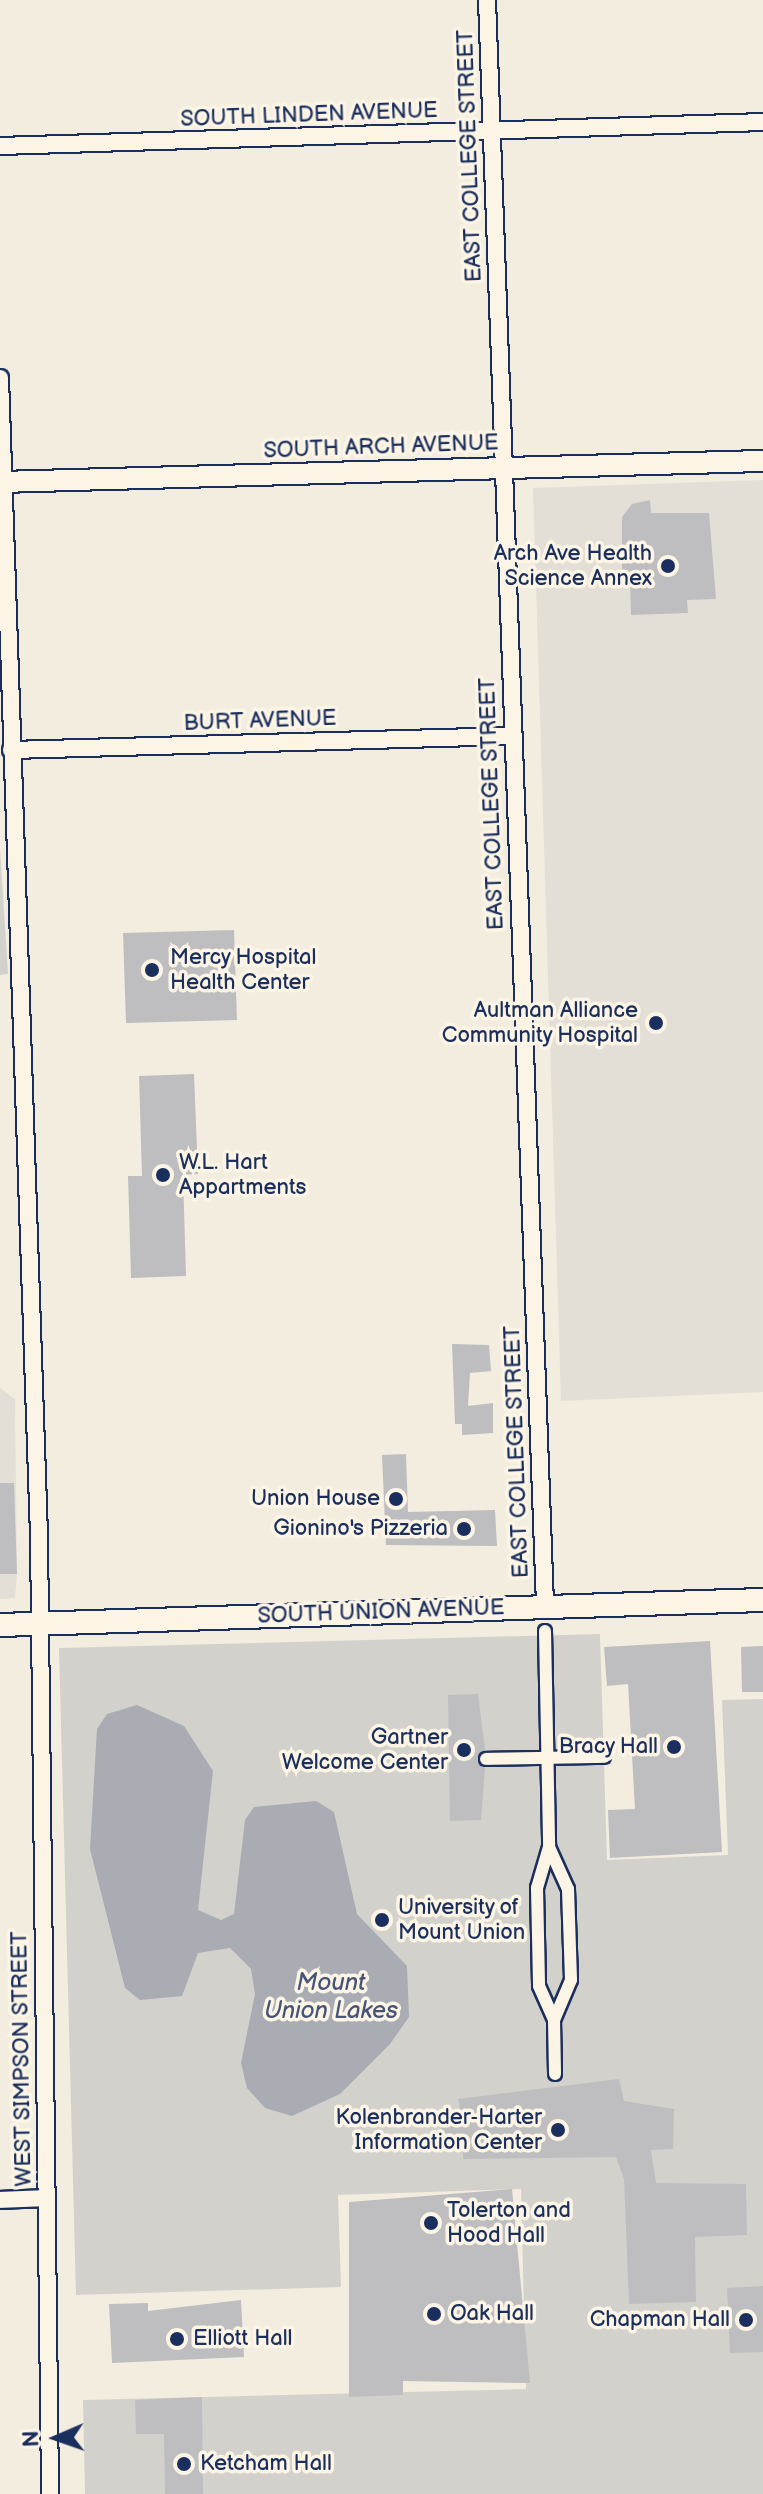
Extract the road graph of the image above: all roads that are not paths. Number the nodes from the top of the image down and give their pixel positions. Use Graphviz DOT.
graph roads {
  1 [pos="487,0"];
  2 [pos="763,122"];
  3 [pos="491,131"];
  4 [pos="0,146"];
  5 [pos="0,378"];
  6 [pos="763,461"];
  7 [pos="502,468"];
  8 [pos="1,482"];
  9 [pos="511,736"];
  10 [pos="11,750"];
  11 [pos="763,1600"];
  12 [pos="545,1607"];
  13 [pos="39,1623"];
  14 [pos="0,1625"];
  15 [pos="545,1631"];
  16 [pos="604,1757"];
  17 [pos="547,1758"];
  18 [pos="486,1759"];
  19 [pos="549,1847"];
  20 [pos="554,2020"];
  21 [pos="555,2074"];
  22 [pos="46,2198"];
  23 [pos="0,2200"];
  24 [pos="50,2494"];
  1 -- 3 [label="street, EAST COLLEGE STREET"];
  2 -- 3 [label="street, SOUTH LINDEN AVENUE"];
  3 -- 4 [label="street, SOUTH LINDEN AVENUE"];
  3 -- 7 [label="street, EAST COLLEGE STREET"];
  5 -- 8 [label="street, WEST SIMPSON STREET"];
  6 -- 7 [label="street, SOUTH ARCH AVENUE"];
  7 -- 8 [label="street, SOUTH ARCH AVENUE"];
  7 -- 9 [label="street, EAST COLLEGE STREET"];
  8 -- 10 [label="street, WEST SIMPSON STREET"];
  9 -- 10 [label="street, BURT AVENUE"];
  9 -- 12 [label="street, EAST COLLEGE STREET"];
  10 -- 13 [label="street, WEST SIMPSON STREET"];
  11 -- 12 [label="main road, SOUTH UNION AVENUE"];
  12 -- 13 [label="main road, SOUTH UNION AVENUE"];
  13 -- 14 [label="main road, SOUTH UNION AVENUE"];
  13 -- 22 [label="street, WEST SIMPSON STREET"];
  15 -- 17 [label="street"];
  16 -- 17 [label="street"];
  17 -- 18 [label="street"];
  17 -- 19 [label="street"];
  19 -- 20 [label="street"];
  19 -- 20 [label="street"];
  20 -- 21 [label="street"];
  22 -- 23 [label="street"];
  22 -- 24 [label="street, WEST SIMPSON STREET"];
}
